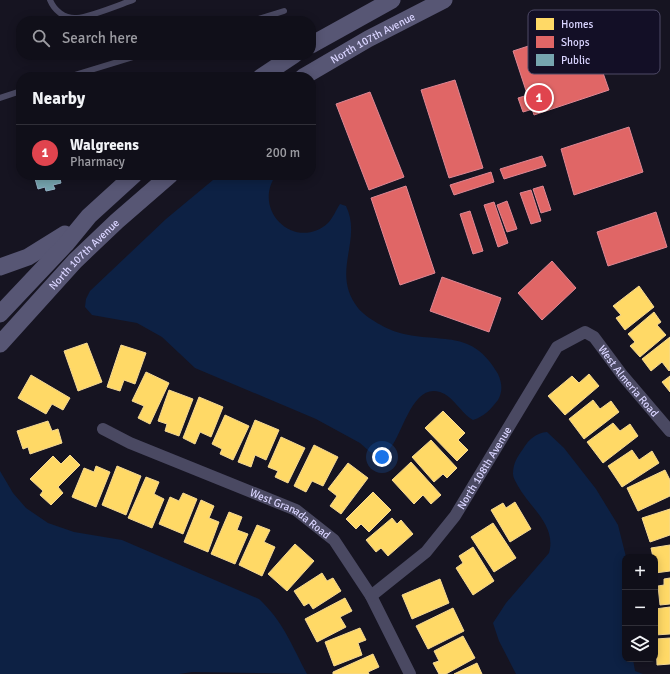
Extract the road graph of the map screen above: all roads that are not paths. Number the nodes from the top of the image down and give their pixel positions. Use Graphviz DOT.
graph roads {
  1 [pos="50,0"];
  2 [pos="133,0"];
  3 [pos="392,0"];
  4 [pos="444,0"];
  5 [pos="284,11"];
  6 [pos="69,16"];
  7 [pos="83,16"];
  8 [pos="268,16"];
  9 [pos="316,42"];
  10 [pos="124,60"];
  11 [pos="286,60"];
  12 [pos="84,72"];
  13 [pos="268,72"];
  14 [pos="311,72"];
  15 [pos="16,93"];
  16 [pos="0,98"];
  17 [pos="129,180"];
  18 [pos="138,180"];
  19 [pos="164,180"];
  20 [pos="149,192"];
  21 [pos="89,216"];
  22 [pos="0,267"];
  23 [pos="0,314"];
  24 [pos="585,332"];
  25 [pos="2,339"];
  26 [pos="103,429"];
  27 [pos="670,431"];
  28 [pos="371,596"];
  29 [pos="410,674"];
  1 -- 6 [label="lane"];
  2 -- 7 [label="lane"];
  3 -- 9 [label="main road, North 107th Avenue"];
  4 -- 14 [label="main road, North 107th Avenue"];
  5 -- 8 [label="lane"];
  10 -- 12 [label="lane"];
  11 -- 13 [label="main road"];
  15 -- 16 [label="lane"];
  17 -- 21 [label="main road, North 107th Avenue"];
  18 -- 20 [label="main road"];
  19 -- 20 [label="main road, North 107th Avenue"];
  20 -- 25 [label="main road, North 107th Avenue"];
  21 -- 22 [label="main road"];
  21 -- 23 [label="main road, North 107th Avenue"];
  24 -- 27 [label="street, West Almeria Road"];
  24 -- 28 [label="street, North 108th Avenue"];
  26 -- 28 [label="street, West Granada Road"];
  28 -- 29 [label="street, West Granada Road"];
}
